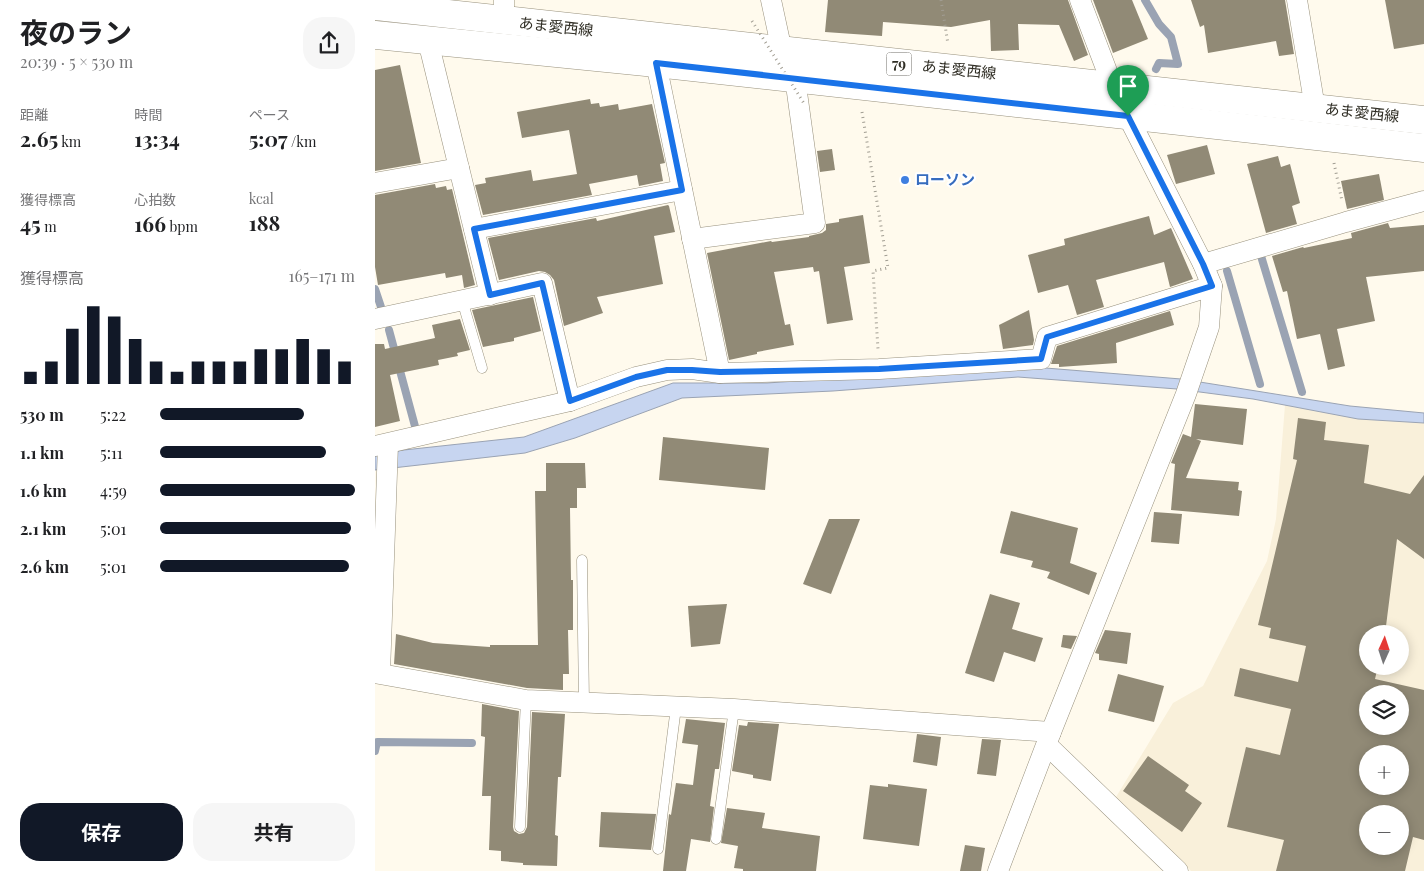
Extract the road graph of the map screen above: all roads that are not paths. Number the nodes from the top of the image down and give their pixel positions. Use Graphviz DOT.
graph roads {
  1 [pos="771,0"];
  2 [pos="1080,0"];
  3 [pos="1297,0"];
  4 [pos="375,6"];
  5 [pos="504,11"];
  6 [pos="375,35"];
  7 [pos="428,41"];
  8 [pos="782,51"];
  9 [pos="656,63"];
  10 [pos="795,78"];
  11 [pos="1113,87"];
  12 [pos="1315,108"];
  13 [pos="1128,116"];
  14 [pos="1424,120"];
  15 [pos="1424,148"];
  16 [pos="459,168"];
  17 [pos="375,183"];
  18 [pos="682,190"];
  19 [pos="1424,201"];
  20 [pos="474,229"];
  21 [pos="692,240"];
  22 [pos="1203,264"];
  23 [pos="1212,286"];
  24 [pos="490,295"];
  25 [pos="462,300"];
  26 [pos="375,319"];
  27 [pos="482,368"];
  28 [pos="720,372"];
  29 [pos="570,401"];
  30 [pos="385,453"];
  31 [pos="582,560"];
  32 [pos="377,673"];
  33 [pos="526,700"];
  34 [pos="584,703"];
  35 [pos="676,707"];
  36 [pos="734,709"];
  37 [pos="1049,738"];
  38 [pos="520,827"];
  39 [pos="716,839"];
  40 [pos="658,849"];
  41 [pos="998,871"];
  42 [pos="1178,871"];
  1 -- 8 [label="street"];
  2 -- 11 [label="street"];
  3 -- 12 [label="street"];
  4 -- 5 [label="main road, あま愛西線 / 79"];
  5 -- 8 [label="main road, あま愛西線 / 79"];
  6 -- 7 [label="main road, あま愛西線 / 79"];
  7 -- 9 [label="main road, あま愛西線 / 79"];
  7 -- 16 [label="street"];
  8 -- 11 [label="main road, あま愛西線 / 79"];
  9 -- 10 [label="main road, あま愛西線 / 79"];
  9 -- 18 [label="street"];
  10 -- 13 [label="main road, あま愛西線 / 79"];
  10 -- 21 [label="street"];
  11 -- 12 [label="main road, あま愛西線 / 79"];
  11 -- 13 [label="street"];
  12 -- 14 [label="main road, あま愛西線 / 79"];
  13 -- 15 [label="main road, あま愛西線 / 79"];
  13 -- 22 [label="street"];
  16 -- 17 [label="street"];
  16 -- 20 [label="street"];
  18 -- 20 [label="street"];
  18 -- 21 [label="street"];
  19 -- 22 [label="street"];
  20 -- 24 [label="street"];
  21 -- 28 [label="street"];
  22 -- 23 [label="street"];
  23 -- 28 [label="street"];
  23 -- 37 [label="street"];
  24 -- 25 [label="street"];
  24 -- 29 [label="street"];
  25 -- 26 [label="street"];
  25 -- 27 [label="lane"];
  28 -- 29 [label="street"];
  29 -- 30 [label="street"];
  30 -- 32 [label="street"];
  31 -- 34 [label="lane"];
  32 -- 33 [label="street"];
  33 -- 34 [label="street"];
  33 -- 38 [label="lane"];
  34 -- 35 [label="street"];
  35 -- 36 [label="street"];
  35 -- 40 [label="lane"];
  36 -- 37 [label="street"];
  36 -- 39 [label="lane"];
  37 -- 41 [label="street"];
  37 -- 42 [label="street"];
}
